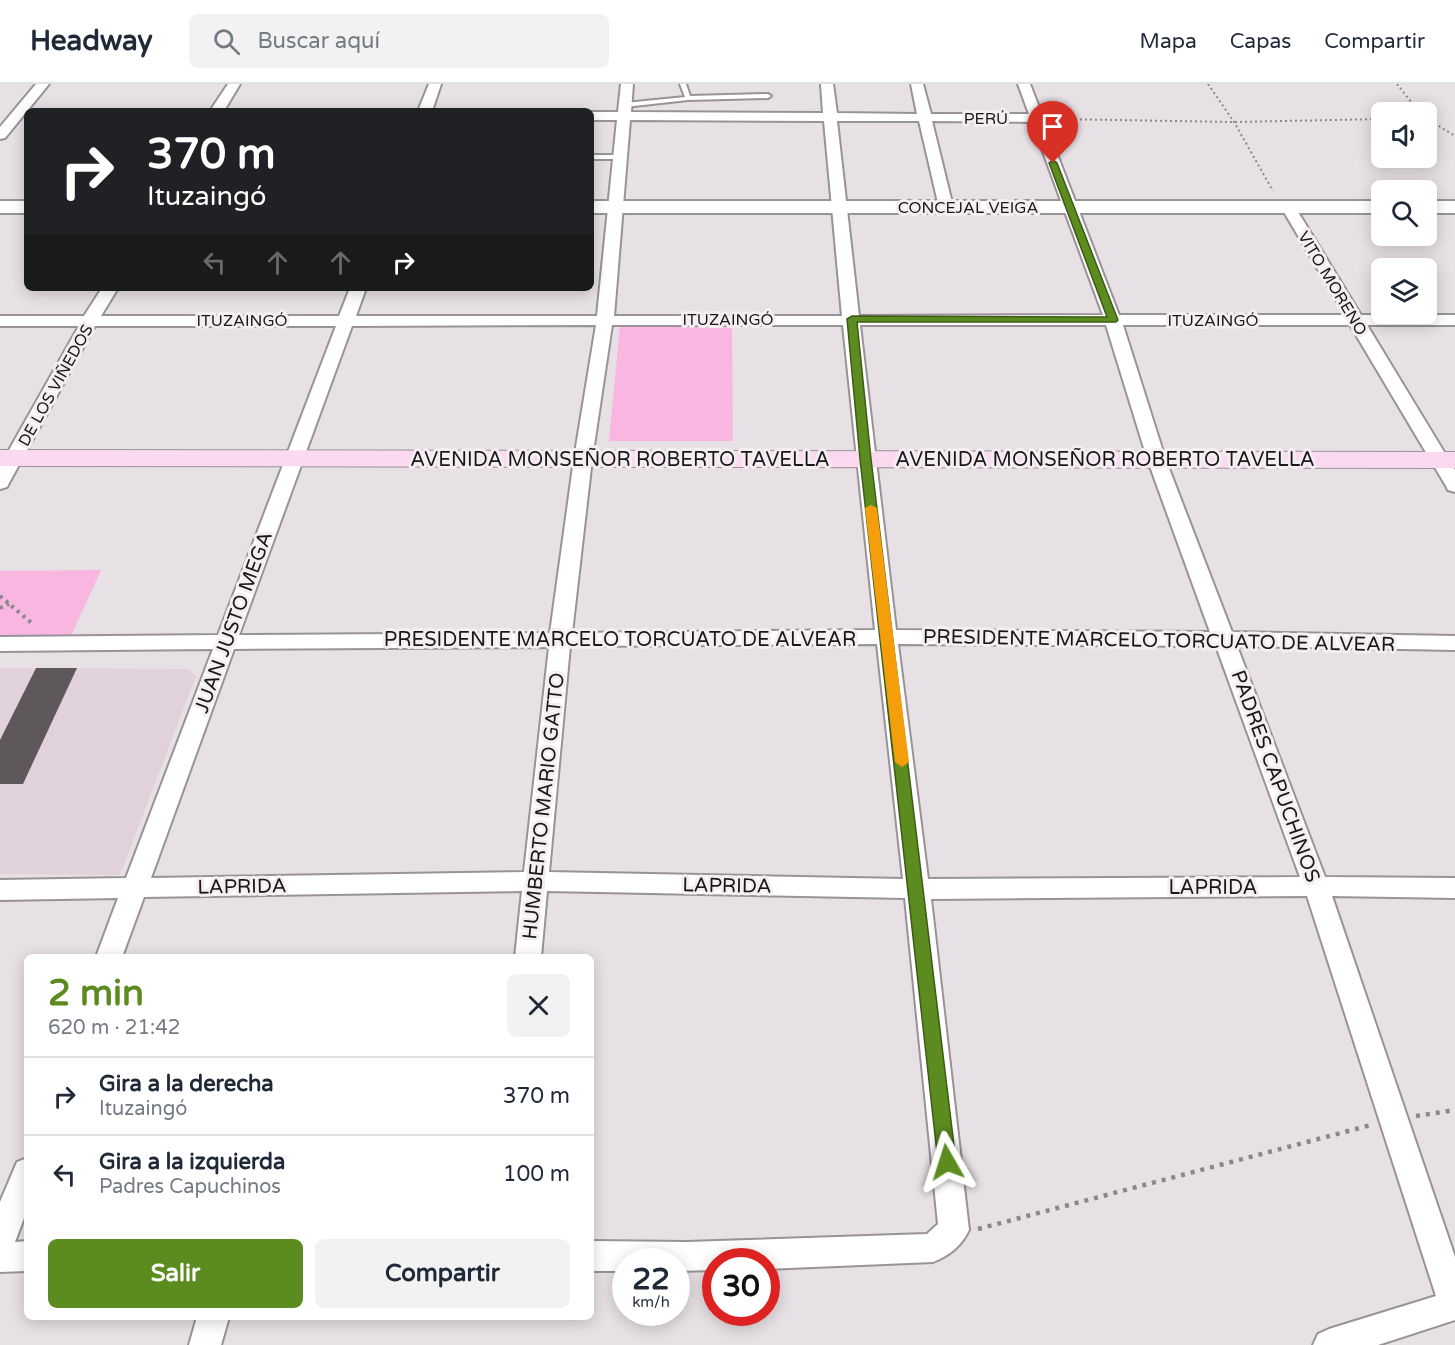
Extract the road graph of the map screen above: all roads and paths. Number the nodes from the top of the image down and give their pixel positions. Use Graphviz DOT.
graph roads {
  1 [pos="43,84"];
  2 [pos="234,84"];
  3 [pos="435,84"];
  4 [pos="627,84"];
  5 [pos="683,84"];
  6 [pos="827,84"];
  7 [pos="917,84"];
  8 [pos="1024,84"];
  9 [pos="1208,84"];
  10 [pos="1397,84"];
  11 [pos="768,96"];
  12 [pos="688,98"];
  13 [pos="1411,102"];
  14 [pos="26,108"];
  15 [pos="220,108"];
  16 [pos="426,108"];
  17 [pos="624,110"];
  18 [pos="594,115"];
  19 [pos="0,116"];
  20 [pos="21,116"];
  21 [pos="831,117"];
  22 [pos="925,118"];
  23 [pos="1036,118"];
  24 [pos="1371,119"];
  25 [pos="1234,122"];
  26 [pos="1437,124"];
  27 [pos="0,135"];
  28 [pos="1455,136"];
  29 [pos="594,157"];
  30 [pos="620,157"];
  31 [pos="0,207"];
  32 [pos="24,207"];
  33 [pos="594,207"];
  34 [pos="616,207"];
  35 [pos="840,207"];
  36 [pos="946,207"];
  37 [pos="1070,207"];
  38 [pos="1288,207"];
  39 [pos="1371,207"];
  40 [pos="1437,207"];
  41 [pos="1455,207"];
  42 [pos="108,291"];
  43 [pos="357,291"];
  44 [pos="852,319"];
  45 [pos="346,320"];
  46 [pos="605,320"];
  47 [pos="1113,320"];
  48 [pos="1354,320"];
  49 [pos="1455,320"];
  50 [pos="0,321"];
  51 [pos="90,321"];
  52 [pos="8,458"];
  53 [pos="293,458"];
  54 [pos="1156,458"];
  55 [pos="583,459"];
  56 [pos="865,459"];
  57 [pos="1447,460"];
  58 [pos="0,483"];
  59 [pos="1455,486"];
  60 [pos="0,596"];
  61 [pos="9,604"];
  62 [pos="0,608"];
  63 [pos="887,637"];
  64 [pos="1225,639"];
  65 [pos="226,641"];
  66 [pos="560,641"];
  67 [pos="55,643"];
  68 [pos="1455,643"];
  69 [pos="0,644"];
  70 [pos="536,881"];
  71 [pos="1316,886"];
  72 [pos="136,887"];
  73 [pos="1455,888"];
  74 [pos="917,889"];
  75 [pos="0,890"];
  76 [pos="110,954"];
  77 [pos="528,954"];
  78 [pos="1455,1110"];
  79 [pos="1392,1119"];
  80 [pos="24,1179"];
  81 [pos="971,1230"];
  82 [pos="0,1241"];
  83 [pos="24,1256"];
  84 [pos="594,1256"];
  85 [pos="0,1257"];
  86 [pos="1455,1304"];
  87 [pos="212,1320"];
  88 [pos="205,1345"];
  89 [pos="1329,1345"];
  1 -- 14 [label="street"];
  2 -- 15 [label="street"];
  3 -- 16 [label="street"];
  4 -- 17 [label="street, HUMBERTO MARIO GATTO"];
  5 -- 12 [label="lane"];
  6 -- 21 [label="street"];
  7 -- 22 [label="street"];
  8 -- 23 [label="street, PADRES CAPUCHINOS"];
  9 -- 25 [label="path, VITO MORENO"];
  10 -- 13 [label="path"];
  11 -- 12 [label="lane"];
  12 -- 17 [label="lane"];
  17 -- 18 [label="street, PERÚ"];
  17 -- 21 [label="street, PERÚ"];
  17 -- 30 [label="street, HUMBERTO MARIO GATTO"];
  19 -- 20 [label="street"];
  20 -- 27 [label="street"];
  21 -- 22 [label="street, PERÚ"];
  21 -- 35 [label="street"];
  22 -- 23 [label="street, PERÚ"];
  22 -- 36 [label="street"];
  23 -- 25 [label="path, PERÚ"];
  23 -- 37 [label="street, PADRES CAPUCHINOS"];
  24 -- 25 [label="path, PERÚ"];
  25 -- 38 [label="path, VITO MORENO"];
  26 -- 28 [label="path"];
  29 -- 30 [label="lane"];
  30 -- 34 [label="street, HUMBERTO MARIO GATTO"];
  31 -- 32 [label="street"];
  33 -- 34 [label="street, CONCEJAL VEIGA"];
  34 -- 35 [label="street, CONCEJAL VEIGA"];
  34 -- 46 [label="street, HUMBERTO MARIO GATTO"];
  35 -- 36 [label="street, CONCEJAL VEIGA"];
  35 -- 44 [label="street"];
  36 -- 37 [label="street, CONCEJAL VEIGA"];
  37 -- 38 [label="street, CONCEJAL VEIGA"];
  37 -- 47 [label="street, PADRES CAPUCHINOS"];
  38 -- 39 [label="street, CONCEJAL VEIGA"];
  38 -- 48 [label="street, VITO MORENO"];
  40 -- 41 [label="street"];
  42 -- 51 [label="street, DE LOS VIÑEDOS"];
  43 -- 45 [label="street, JUAN JUSTO MEGA"];
  44 -- 46 [label="street, ITUZAINGÓ"];
  44 -- 47 [label="street, ITUZAINGÓ"];
  44 -- 56 [label="street"];
  45 -- 46 [label="street, ITUZAINGÓ"];
  45 -- 51 [label="street, ITUZAINGÓ"];
  45 -- 53 [label="street, JUAN JUSTO MEGA"];
  46 -- 55 [label="street, HUMBERTO MARIO GATTO"];
  47 -- 48 [label="street, ITUZAINGÓ"];
  47 -- 54 [label="street, PADRES CAPUCHINOS"];
  48 -- 49 [label="street, ITUZAINGÓ"];
  48 -- 57 [label="street, VITO MORENO"];
  50 -- 51 [label="street, ITUZAINGÓ"];
  51 -- 52 [label="street, DE LOS VIÑEDOS"];
  52 -- 53 [label="main road, AVENIDA MONSEÑOR ROBERTO TAVELLA"];
  52 -- 58 [label="street, DE LOS VIÑEDOS"];
  53 -- 55 [label="main road, AVENIDA MONSEÑOR ROBERTO TAVELLA"];
  53 -- 65 [label="street, JUAN JUSTO MEGA"];
  54 -- 56 [label="main road, AVENIDA MONSEÑOR ROBERTO TAVELLA"];
  54 -- 57 [label="main road, AVENIDA MONSEÑOR ROBERTO TAVELLA"];
  54 -- 64 [label="street, PADRES CAPUCHINOS"];
  55 -- 56 [label="main road, AVENIDA MONSEÑOR ROBERTO TAVELLA"];
  55 -- 66 [label="street, HUMBERTO MARIO GATTO"];
  56 -- 63 [label="street"];
  57 -- 59 [label="street, VITO MORENO"];
  60 -- 61 [label="path"];
  61 -- 62 [label="path"];
  61 -- 67 [label="path"];
  63 -- 64 [label="street, PRESIDENTE MARCELO TORCUATO DE ALVEAR"];
  63 -- 66 [label="street, PRESIDENTE MARCELO TORCUATO DE ALVEAR"];
  63 -- 74 [label="street"];
  64 -- 68 [label="street, PRESIDENTE MARCELO TORCUATO DE ALVEAR"];
  64 -- 71 [label="street, PADRES CAPUCHINOS"];
  65 -- 66 [label="street, PRESIDENTE MARCELO TORCUATO DE ALVEAR"];
  65 -- 67 [label="street, PRESIDENTE MARCELO TORCUATO DE ALVEAR"];
  65 -- 72 [label="street, JUAN JUSTO MEGA"];
  66 -- 70 [label="street, HUMBERTO MARIO GATTO"];
  67 -- 69 [label="street, PRESIDENTE MARCELO TORCUATO DE ALVEAR"];
  70 -- 72 [label="street, LAPRIDA"];
  70 -- 74 [label="street, LAPRIDA"];
  70 -- 77 [label="street, HUMBERTO MARIO GATTO"];
  71 -- 73 [label="street, LAPRIDA"];
  71 -- 74 [label="street, LAPRIDA"];
  71 -- 79 [label="street, PADRES CAPUCHINOS"];
  72 -- 75 [label="street, LAPRIDA"];
  72 -- 76 [label="street, JUAN JUSTO MEGA"];
  74 -- 84 [label="street"];
  78 -- 79 [label="path"];
  79 -- 81 [label="path"];
  79 -- 86 [label="street, PADRES CAPUCHINOS"];
  80 -- 82 [label="street"];
  83 -- 85 [label="street"];
  86 -- 89 [label="street"];
  87 -- 88 [label="street"];
}
